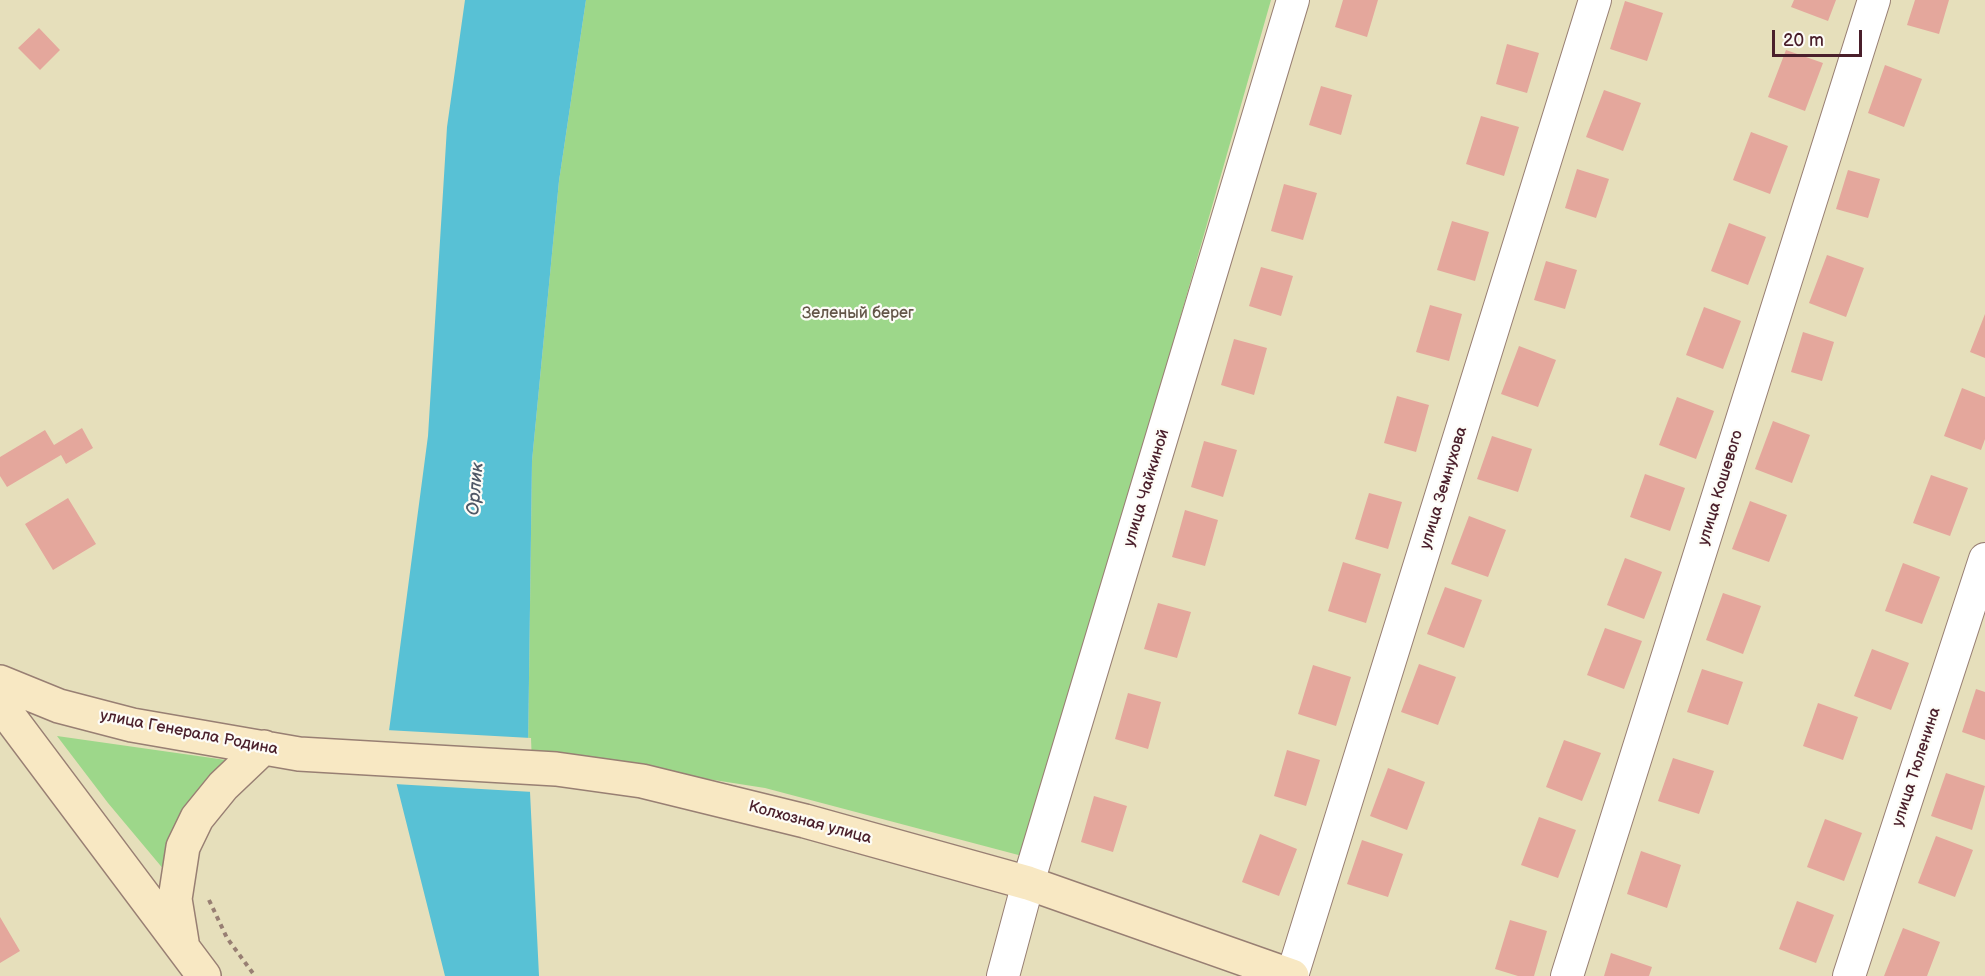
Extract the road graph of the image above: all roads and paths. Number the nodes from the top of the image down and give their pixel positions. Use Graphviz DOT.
graph roads {
  1 [pos="1293,0"];
  2 [pos="1595,0"];
  3 [pos="1874,0"];
  4 [pos="1985,559"];
  5 [pos="0,682"];
  6 [pos="0,704"];
  7 [pos="264,747"];
  8 [pos="311,754"];
  9 [pos="1028,883"];
  10 [pos="210,890"];
  11 [pos="182,947"];
  12 [pos="204,976"];
  13 [pos="255,976"];
  14 [pos="1003,976"];
  15 [pos="1292,976"];
  16 [pos="1567,976"];
  17 [pos="1850,976"];
  1 -- 9 [label="street, улица Чайкиной"];
  2 -- 15 [label="street, улица Земнухова"];
  3 -- 16 [label="street, улица Кошевого"];
  4 -- 17 [label="street, улица Тюленина"];
  5 -- 7 [label="main road, улица Генерала Родина"];
  6 -- 11 [label="main road"];
  7 -- 8 [label="main road, улица Генерала Родина"];
  7 -- 11 [label="main road"];
  8 -- 9 [label="main road, Колхозная улица"];
  9 -- 14 [label="street, улица Чайкиной"];
  9 -- 15 [label="main road, Колхозная улица"];
  10 -- 13 [label="path"];
  11 -- 12 [label="main road"];
}
